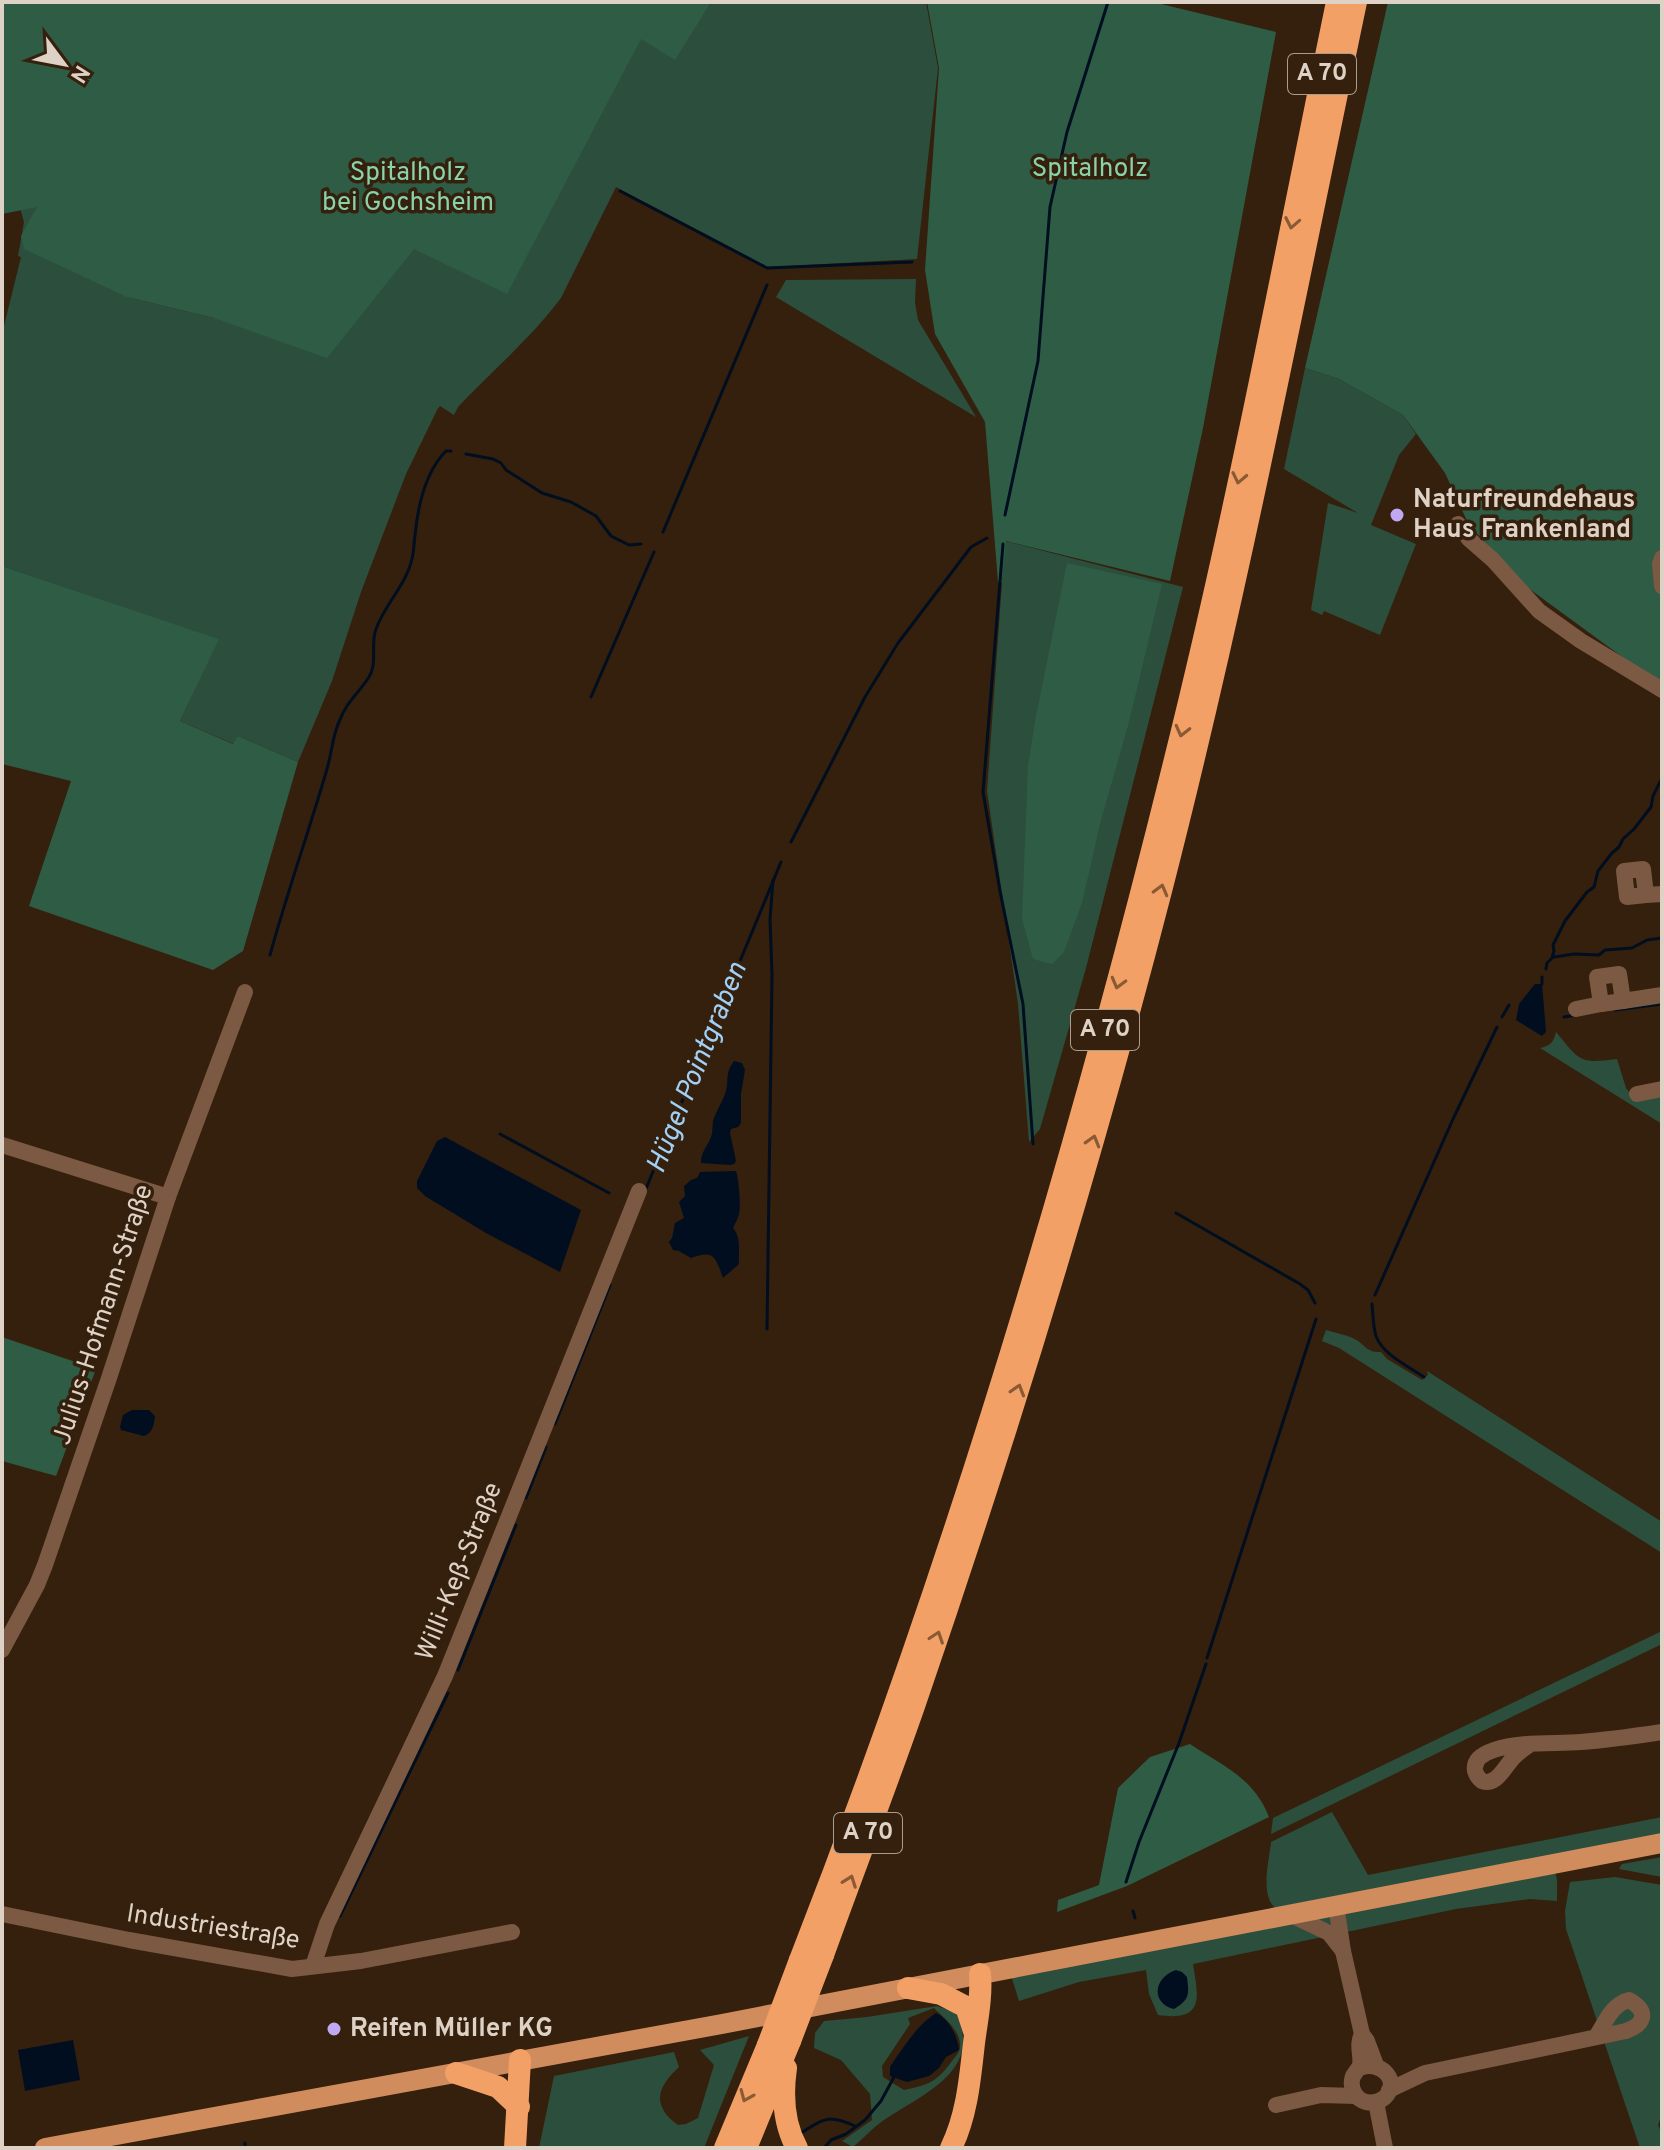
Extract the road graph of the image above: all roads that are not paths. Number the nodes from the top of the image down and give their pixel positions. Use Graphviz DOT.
graph roads {
  1 [pos="1337,2"];
  2 [pos="1356,2"];
  3 [pos="1458,524"];
  4 [pos="1662,558"];
  5 [pos="1662,586"];
  6 [pos="1662,690"];
  7 [pos="245,992"];
  8 [pos="1662,995"];
  9 [pos="1623,1001"];
  10 [pos="1601,1004"];
  11 [pos="1576,1009"];
  12 [pos="1662,1089"];
  13 [pos="1637,1094"];
  14 [pos="2,1145"];
  15 [pos="639,1191"];
  16 [pos="168,1197"];
  17 [pos="2,1650"];
  18 [pos="1662,1732"];
  19 [pos="1529,1745"];
  20 [pos="1662,1843"];
  21 [pos="1336,1905"];
  22 [pos="2,1914"];
  23 [pos="1289,1914"];
  24 [pos="512,1932"];
  25 [pos="1343,1951"];
  26 [pos="313,1966"];
  27 [pos="980,1974"];
  28 [pos="908,1988"];
  29 [pos="975,2036"];
  30 [pos="1596,2037"];
  31 [pos="779,2043"];
  32 [pos="520,2060"];
  33 [pos="1369,2071"];
  34 [pos="456,2073"];
  35 [pos="1425,2073"];
  36 [pos="1389,2090"];
  37 [pos="1321,2095"];
  38 [pos="1356,2096"];
  39 [pos="1376,2102"];
  40 [pos="1276,2105"];
  41 [pos="519,2107"];
  42 [pos="45,2148"];
  43 [pos="515,2148"];
  44 [pos="725,2148"];
  45 [pos="746,2148"];
  46 [pos="797,2148"];
  47 [pos="951,2148"];
  48 [pos="1385,2148"];
  1 -- 31 [label="highway, A 70, one-way, bridge"];
  31 -- 2 [label="highway, A 70, one-way, bridge"];
  3 -- 6 [label="street"];
  4 -- 5 [label="street"];
  7 -- 16 [label="street, Julius-Hofmann-Straße"];
  8 -- 9 [label="street"];
  9 -- 10 [label="street"];
  9 -- 10 [label="street"];
  10 -- 11 [label="street"];
  12 -- 13 [label="street"];
  14 -- 16 [label="street"];
  15 -- 26 [label="street, Willi-Keß-Straße"];
  16 -- 17 [label="street, Julius-Hofmann-Straße"];
  18 -- 19 [label="street"];
  20 -- 21 [label="main road"];
  21 -- 23 [label="main road"];
  21 -- 25 [label="street"];
  22 -- 26 [label="street, Industriestraße"];
  23 -- 25 [label="street"];
  23 -- 27 [label="main road"];
  24 -- 26 [label="street, Industriestraße"];
  25 -- 33 [label="street"];
  27 -- 28 [label="main road"];
  27 -- 29 [label="highway"];
  28 -- 29 [label="highway"];
  28 -- 32 [label="main road"];
  29 -- 47 [label="highway"];
  30 -- 35 [label="street"];
  31 -- 44 [label="highway, A 70, one-way"];
  31 -- 45 [label="highway, A 70"];
  31 -- 46 [label="highway"];
  32 -- 34 [label="main road"];
  32 -- 41 [label="highway"];
  33 -- 35 [label="street"];
  33 -- 36 [label="street"];
  33 -- 37 [label="street"];
  33 -- 38 [label="street"];
  34 -- 41 [label="highway"];
  34 -- 42 [label="main road"];
  35 -- 36 [label="street"];
  36 -- 39 [label="street"];
  37 -- 38 [label="street"];
  37 -- 40 [label="street"];
  38 -- 39 [label="street"];
  39 -- 48 [label="street"];
  41 -- 43 [label="highway"];
}
